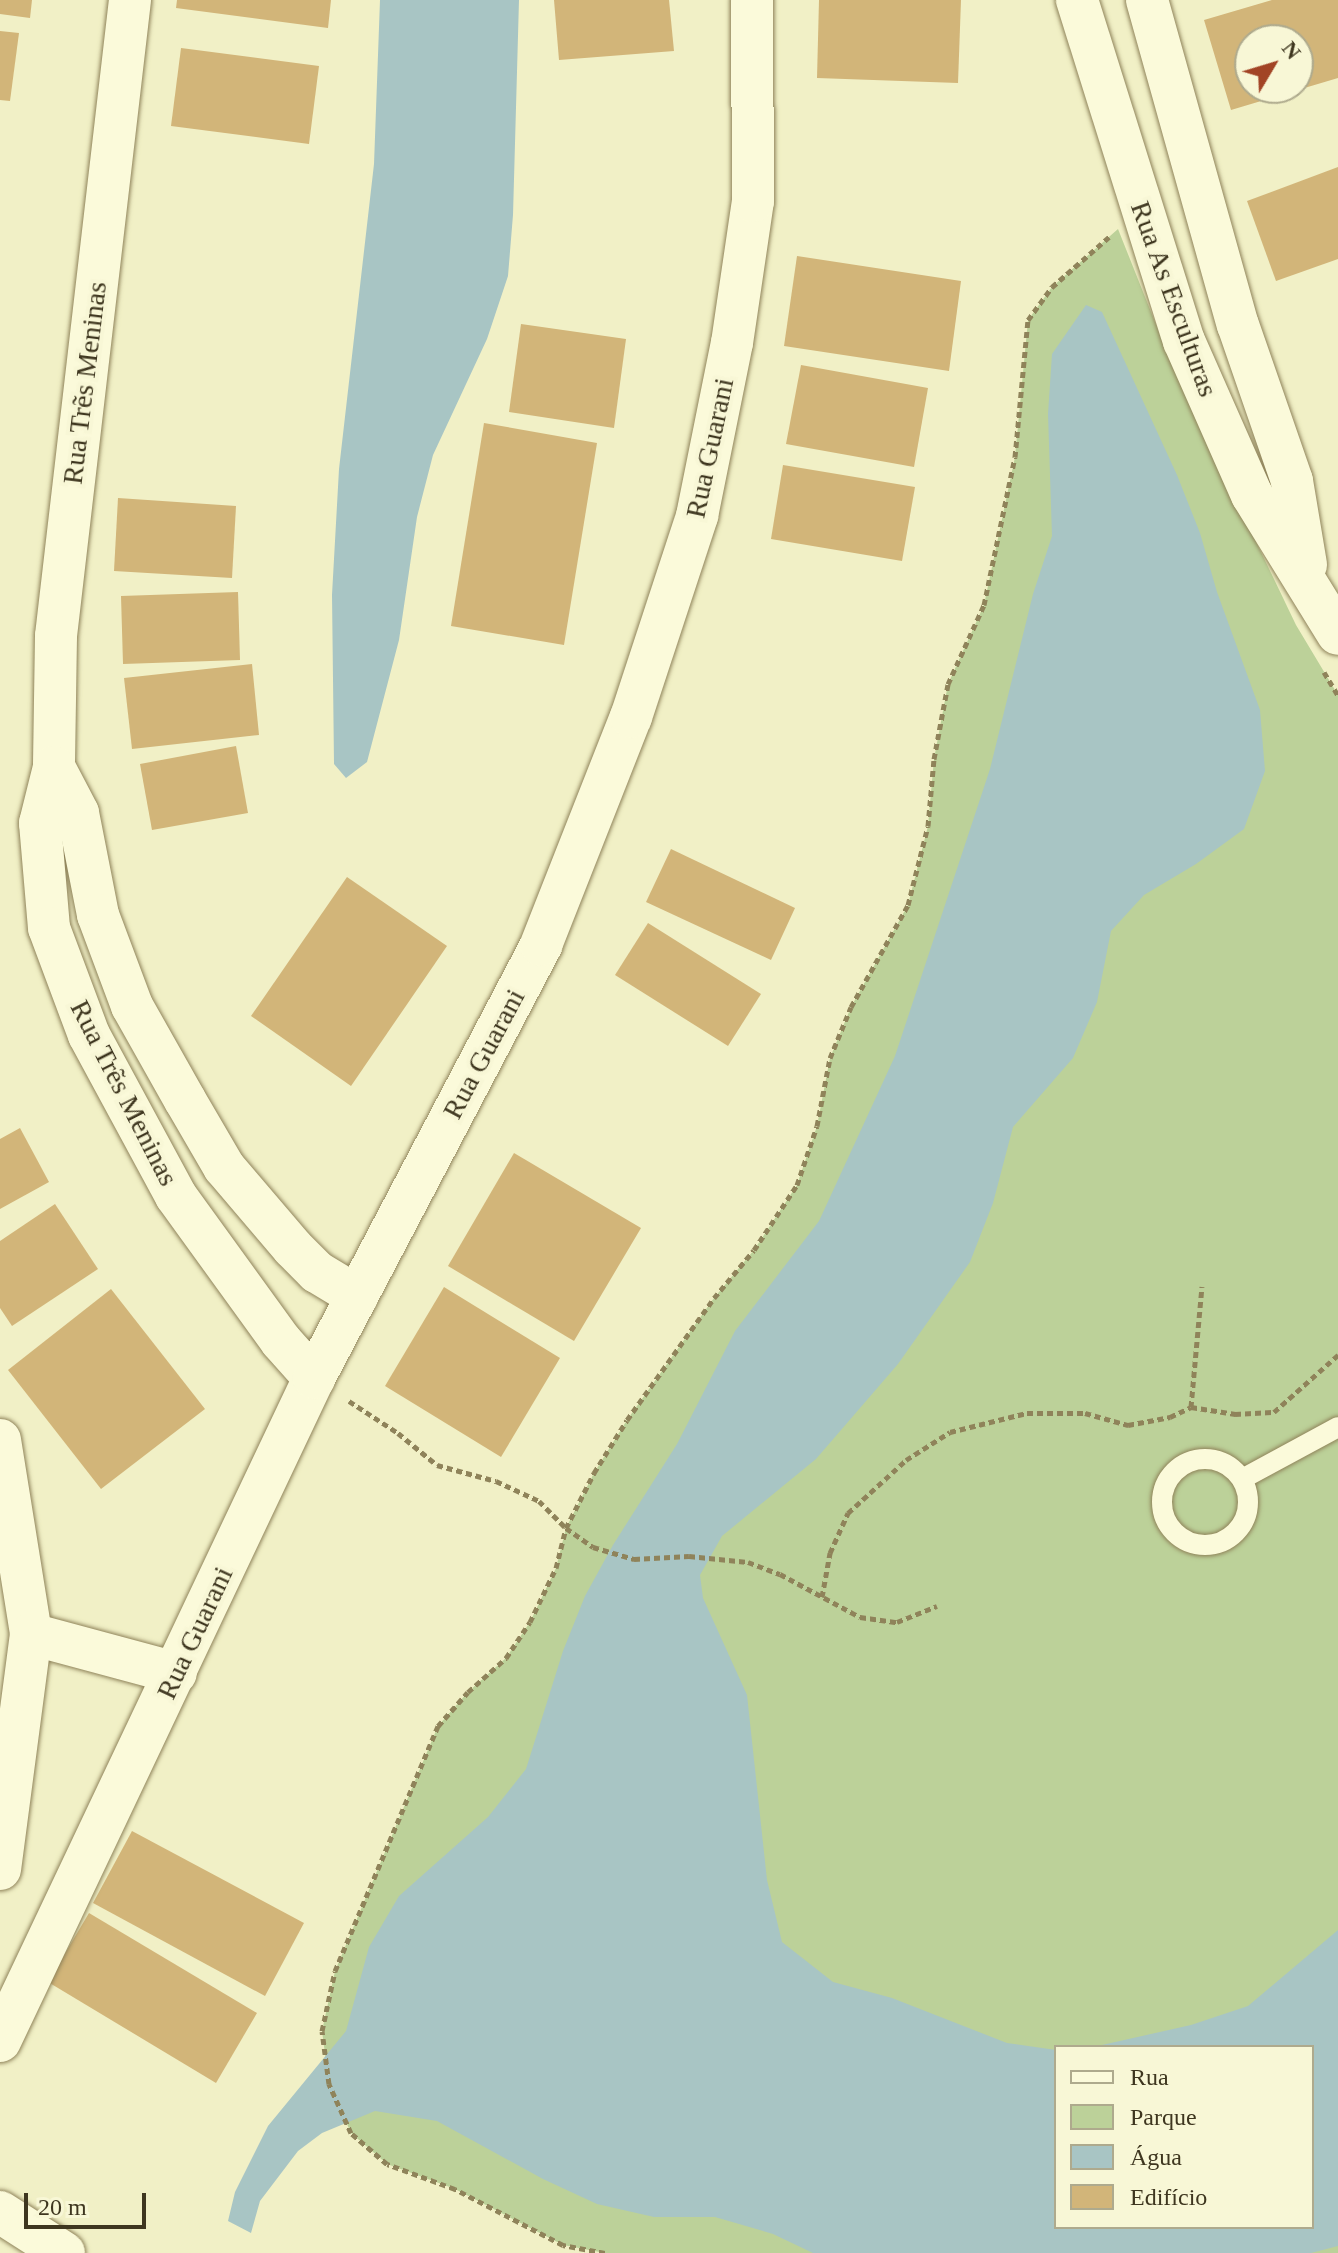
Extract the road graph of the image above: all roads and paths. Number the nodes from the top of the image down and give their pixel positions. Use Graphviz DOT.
graph roads {
  1 [pos="130,0"];
  2 [pos="752,0"];
  3 [pos="1077,0"];
  4 [pos="1147,0"];
  5 [pos="1118,229"];
  6 [pos="1309,582"];
  7 [pos="1338,634"];
  8 [pos="54,767"];
  9 [pos="1202,1287"];
  10 [pos="357,1296"];
  11 [pos="1338,1355"];
  12 [pos="314,1378"];
  13 [pos="1191,1407"];
  14 [pos="1338,1427"];
  15 [pos="0,1440"];
  16 [pos="1242,1479"];
  17 [pos="566,1528"];
  18 [pos="822,1597"];
  19 [pos="937,1606"];
  20 [pos="31,1634"];
  21 [pos="176,1673"];
  22 [pos="0,1869"];
  23 [pos="0,2041"];
  24 [pos="0,2212"];
  25 [pos="64,2253"];
  26 [pos="605,2253"];
  1 -- 8 [label="street, Rua Trẽs Meninas"];
  2 -- 10 [label="street, Rua Guarani"];
  3 -- 6 [label="street, Rua As Esculturas"];
  4 -- 6 [label="street, Rua As Esculturas"];
  5 -- 17 [label="path"];
  6 -- 7 [label="street, Rua As Esculturas"];
  8 -- 10 [label="street, Rua Trẽs Meninas"];
  8 -- 12 [label="street, Rua Trẽs Meninas"];
  9 -- 13 [label="path"];
  10 -- 12 [label="street, Rua Guarani"];
  11 -- 13 [label="path"];
  12 -- 17 [label="path"];
  12 -- 21 [label="street, Rua Guarani"];
  13 -- 18 [label="path"];
  14 -- 16 [label="lane"];
  15 -- 20 [label="street"];
  16 -- 16 [label="lane"];
  17 -- 18 [label="path"];
  17 -- 26 [label="path"];
  18 -- 19 [label="path"];
  20 -- 21 [label="street"];
  20 -- 22 [label="street"];
  21 -- 23 [label="street, Rua Guarani"];
  24 -- 25 [label="street"];
}
